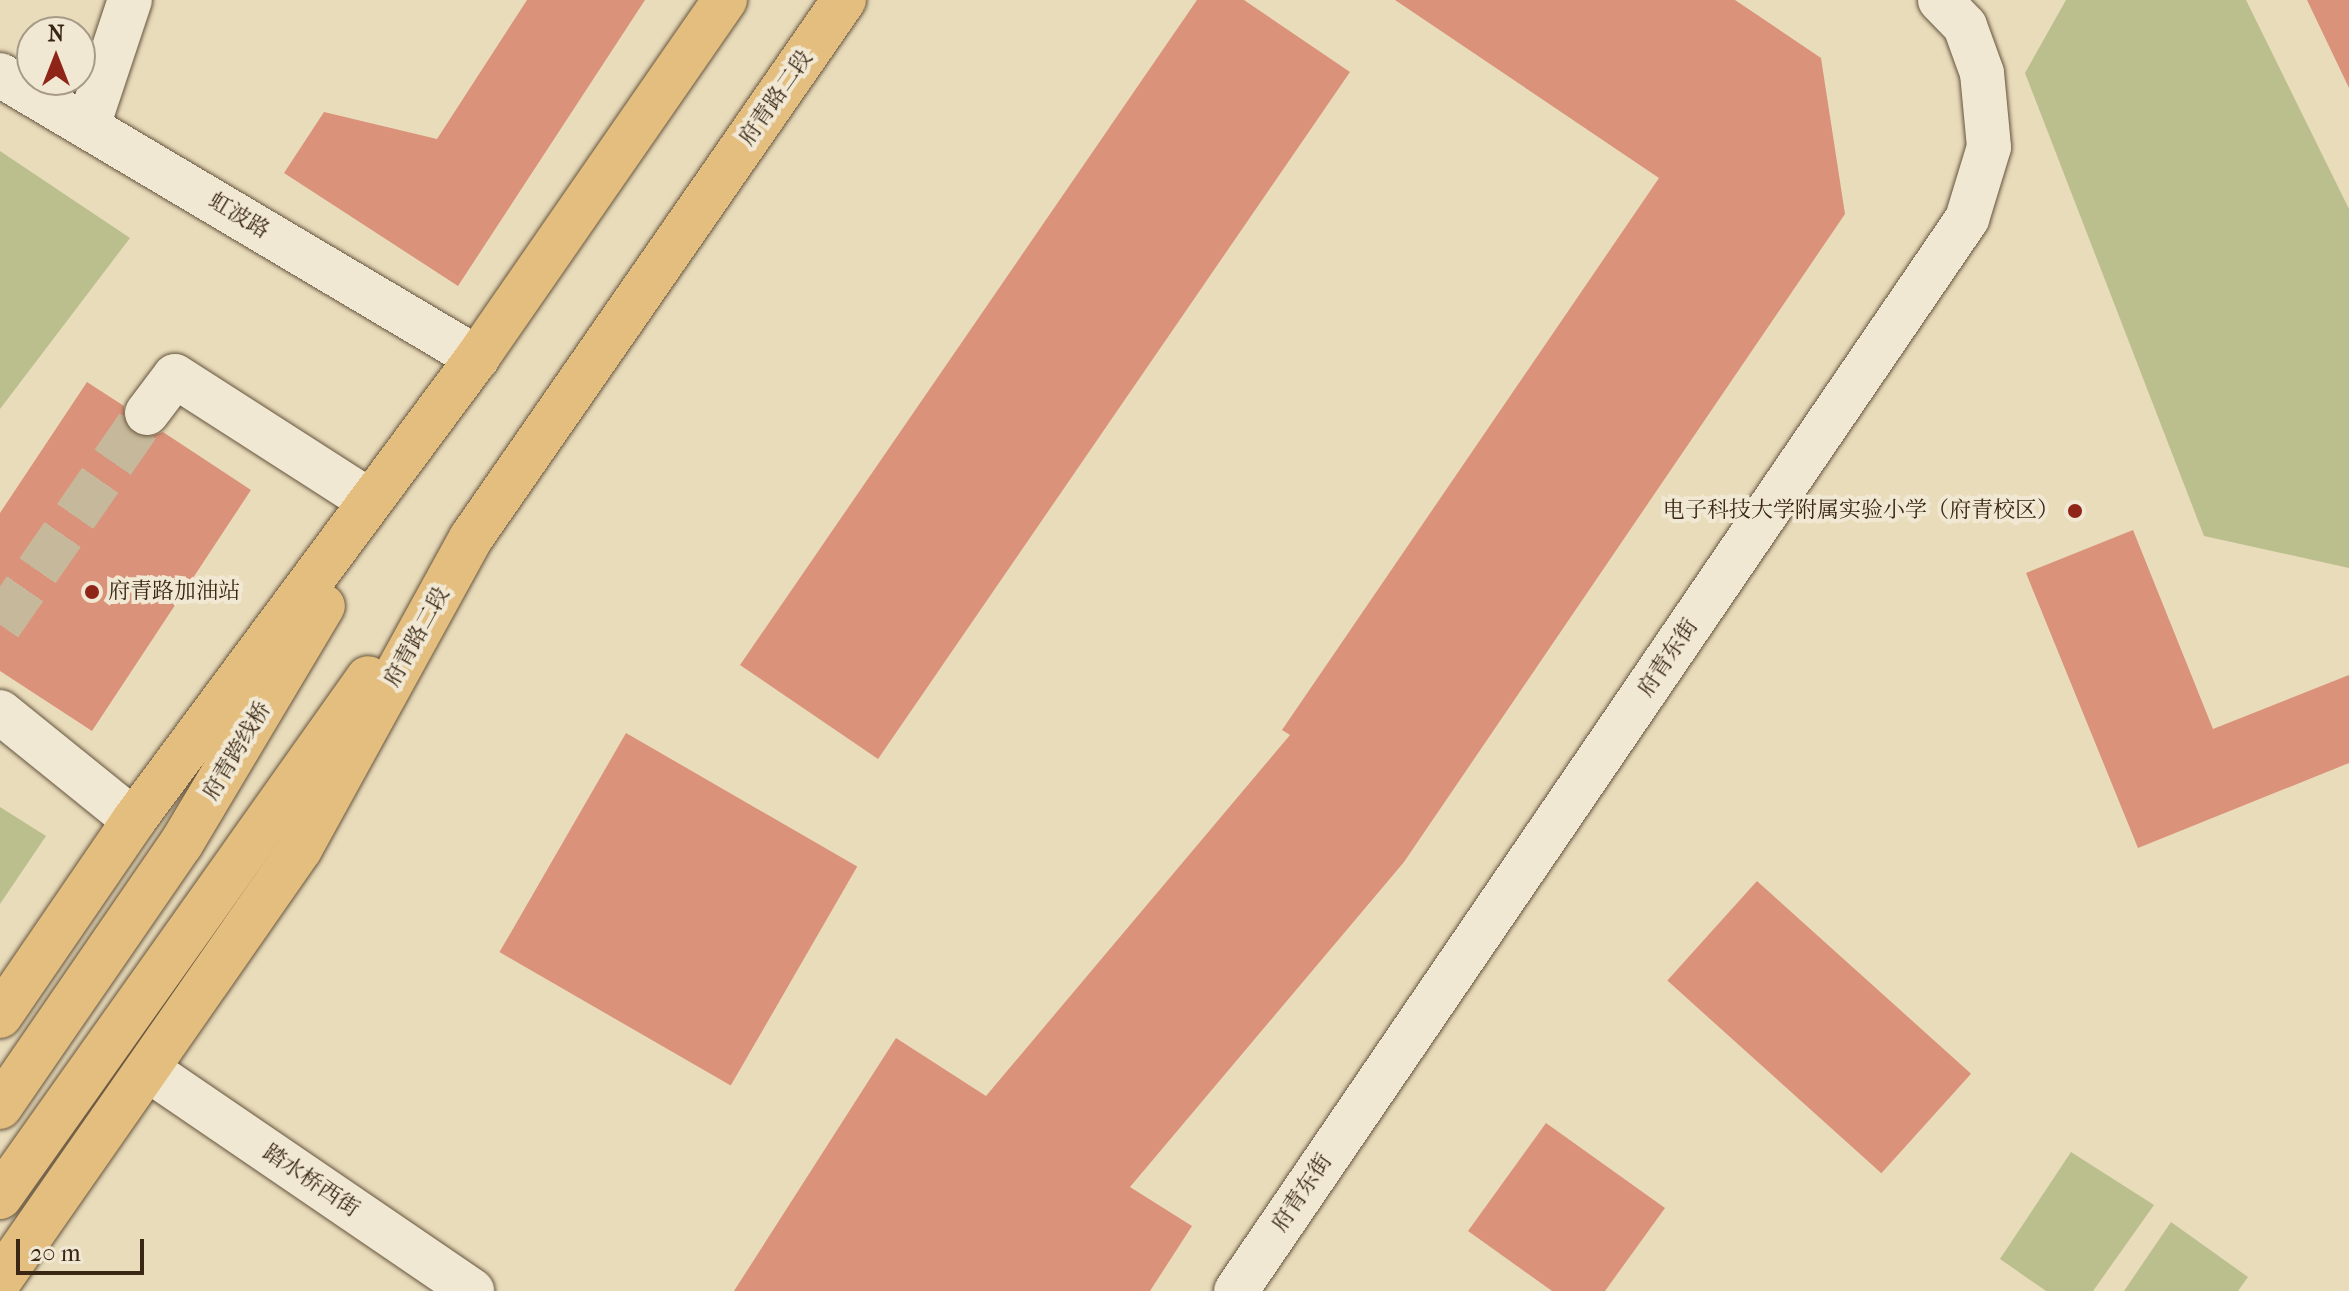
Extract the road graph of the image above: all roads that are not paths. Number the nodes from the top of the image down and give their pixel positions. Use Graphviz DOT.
graph roads {
  1 [pos="130,0"];
  2 [pos="725,0"];
  3 [pos="844,0"];
  4 [pos="1940,0"];
  5 [pos="13,82"];
  6 [pos="88,126"];
  7 [pos="466,372"];
  8 [pos="147,413"];
  9 [pos="370,501"];
  10 [pos="471,538"];
  11 [pos="0,712"];
  12 [pos="134,820"];
  13 [pos="0,1016"];
  14 [pos="150,1071"];
  15 [pos="0,1107"];
  16 [pos="0,1197"];
  17 [pos="0,1280"];
  18 [pos="472,1291"];
  19 [pos="1236,1291"];
  1 -- 6 [label="street"];
  2 -- 7 [label="main road"];
  3 -- 10 [label="main road, 府青路二段"];
  4 -- 19 [label="street, 府青东街"];
  5 -- 6 [label="street, 虹波路"];
  6 -- 7 [label="street, 虹波路"];
  7 -- 9 [label="main road"];
  7 -- 15 [label="main road, 府青跨线桥"];
  8 -- 9 [label="street"];
  9 -- 12 [label="main road"];
  10 -- 14 [label="main road, 府青路二段"];
  10 -- 16 [label="main road"];
  11 -- 12 [label="street"];
  12 -- 13 [label="main road"];
  14 -- 17 [label="main road, 府青路二段"];
  14 -- 18 [label="street, 踏水桥西街"];
}
